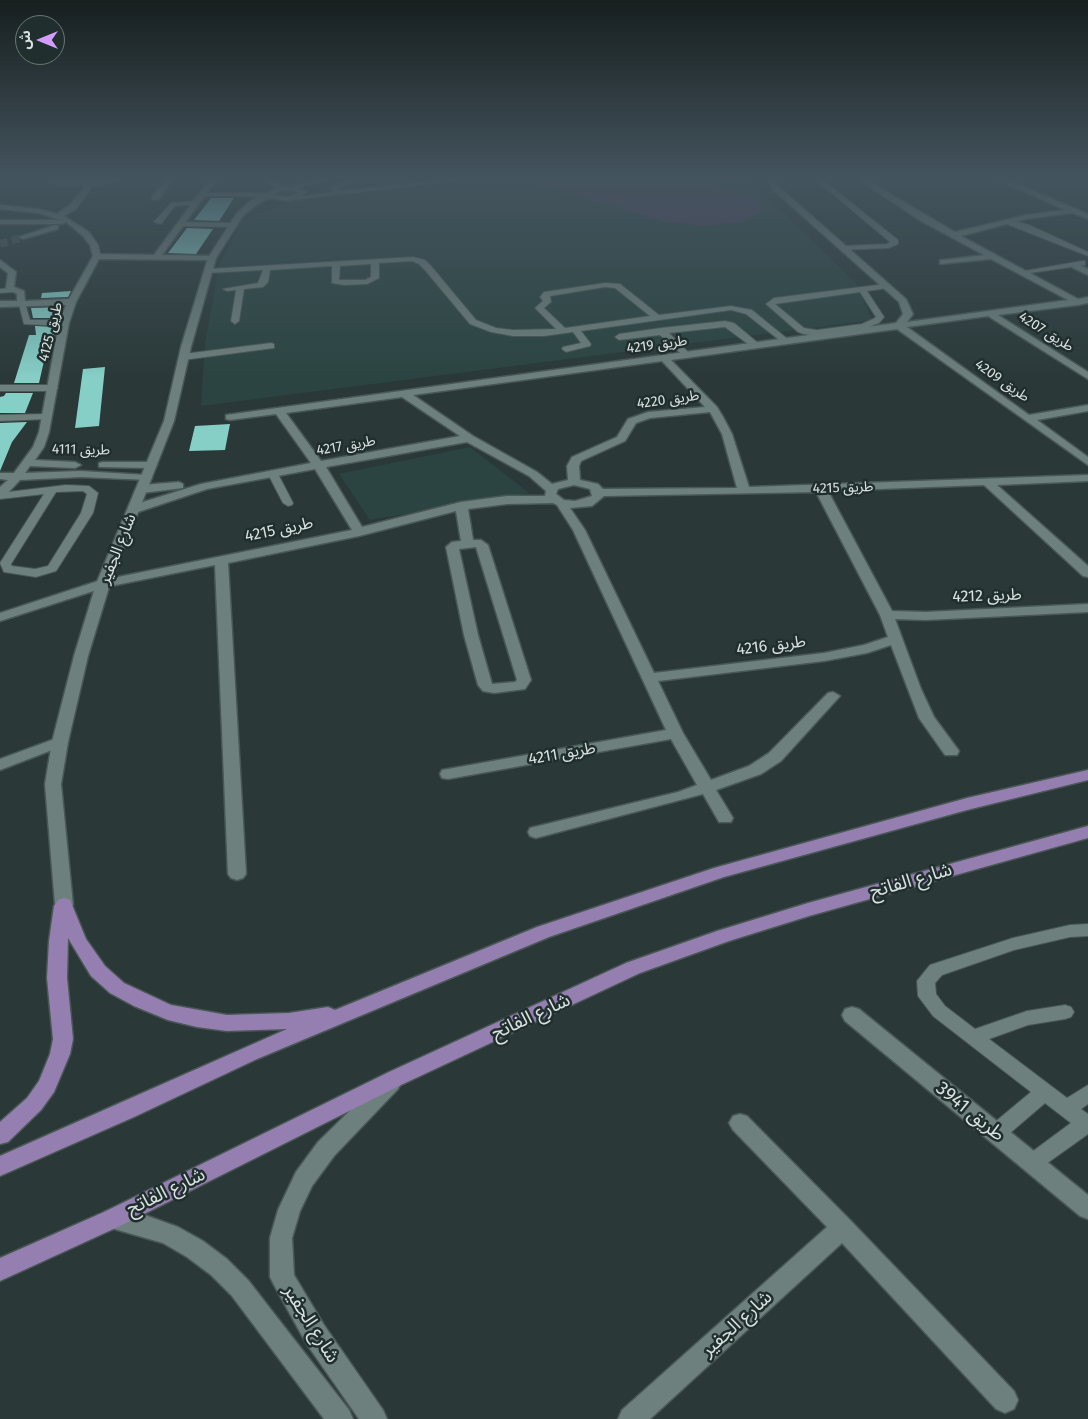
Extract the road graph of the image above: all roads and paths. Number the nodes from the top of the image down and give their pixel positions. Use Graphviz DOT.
graph roads {
  1 [pos="94,246"];
  2 [pos="164,246"];
  3 [pos="219,246"];
  4 [pos="884,246"];
  5 [pos="976,246"];
  6 [pos="1069,246"];
  7 [pos="843,248"];
  8 [pos="1086,254"];
  9 [pos="97,256"];
  10 [pos="157,256"];
  11 [pos="993,256"];
  12 [pos="212,258"];
  13 [pos="375,260"];
  14 [pos="944,262"];
  15 [pos="0,263"];
  16 [pos="336,263"];
  17 [pos="1079,264"];
  18 [pos="267,267"];
  19 [pos="208,271"];
  20 [pos="1023,272"];
  21 [pos="1088,272"];
  22 [pos="885,286"];
  23 [pos="240,288"];
  24 [pos="227,289"];
  25 [pos="862,289"];
  26 [pos="11,290"];
  27 [pos="0,291"];
  28 [pos="1088,300"];
  29 [pos="1076,301"];
  30 [pos="72,302"];
  31 [pos="0,304"];
  32 [pos="21,304"];
  33 [pos="1088,308"];
  34 [pos="989,313"];
  35 [pos="656,317"];
  36 [pos="235,321"];
  37 [pos="64,323"];
  38 [pos="899,326"];
  39 [pos="574,328"];
  40 [pos="562,330"];
  41 [pos="661,331"];
  42 [pos="619,337"];
  43 [pos="786,341"];
  44 [pos="271,346"];
  45 [pos="755,346"];
  46 [pos="566,349"];
  47 [pos="686,355"];
  48 [pos="183,357"];
  49 [pos="664,358"];
  50 [pos="1088,376"];
  51 [pos="0,388"];
  52 [pos="53,388"];
  53 [pos="405,394"];
  54 [pos="1088,408"];
  55 [pos="713,409"];
  56 [pos="279,410"];
  57 [pos="46,417"];
  58 [pos="230,417"];
  59 [pos="0,418"];
  60 [pos="1030,418"];
  61 [pos="469,438"];
  62 [pos="1088,462"];
  63 [pos="28,463"];
  64 [pos="151,465"];
  65 [pos="319,466"];
  66 [pos="85,470"];
  67 [pos="273,474"];
  68 [pos="533,474"];
  69 [pos="0,476"];
  70 [pos="17,478"];
  71 [pos="1088,478"];
  72 [pos="228,482"];
  73 [pos="571,482"];
  74 [pos="988,483"];
  75 [pos="144,484"];
  76 [pos="820,488"];
  77 [pos="52,490"];
  78 [pos="744,491"];
  79 [pos="599,493"];
  80 [pos="0,495"];
  81 [pos="556,497"];
  82 [pos="288,503"];
  83 [pos="588,503"];
  84 [pos="461,506"];
  85 [pos="134,509"];
  86 [pos="579,530"];
  87 [pos="359,532"];
  88 [pos="468,544"];
  89 [pos="221,560"];
  90 [pos="1088,573"];
  91 [pos="103,584"];
  92 [pos="1088,608"];
  93 [pos="887,614"];
  94 [pos="0,617"];
  95 [pos="896,639"];
  96 [pos="649,678"];
  97 [pos="833,696"];
  98 [pos="676,733"];
  99 [pos="60,742"];
  100 [pos="950,751"];
  101 [pos="0,765"];
  102 [pos="448,774"];
  103 [pos="1088,775"];
  104 [pos="708,788"];
  105 [pos="725,818"];
  106 [pos="536,832"];
  107 [pos="1088,832"];
  108 [pos="236,874"];
  109 [pos="64,905"];
  110 [pos="1088,930"];
  111 [pos="353,1011"];
  112 [pos="1065,1012"];
  113 [pos="852,1015"];
  114 [pos="973,1037"];
  115 [pos="396,1078"];
  116 [pos="1045,1092"];
  117 [pos="1088,1093"];
  118 [pos="1067,1109"];
  119 [pos="740,1123"];
  120 [pos="1087,1125"];
  121 [pos="996,1133"];
  122 [pos="0,1135"];
  123 [pos="1032,1163"];
  124 [pos="0,1166"];
  125 [pos="1088,1209"];
  126 [pos="112,1218"];
  127 [pos="843,1228"];
  128 [pos="0,1270"];
  129 [pos="1005,1400"];
  130 [pos="340,1419"];
  131 [pos="374,1419"];
  132 [pos="631,1419"];
  1 -- 9 [label="street"];
  2 -- 10 [label="street"];
  3 -- 12 [label="street, شارع الجفير"];
  4 -- 7 [label="lane"];
  5 -- 11 [label="street"];
  6 -- 8 [label="lane"];
  7 -- 22 [label="street"];
  9 -- 10 [label="street"];
  9 -- 30 [label="street, طريق 4125"];
  10 -- 12 [label="street"];
  11 -- 14 [label="street"];
  11 -- 20 [label="street"];
  12 -- 19 [label="street, شارع الجفير"];
  13 -- 16 [label="lane"];
  13 -- 16 [label="lane"];
  13 -- 40 [label="lane"];
  15 -- 26 [label="street"];
  16 -- 18 [label="lane"];
  17 -- 20 [label="lane"];
  17 -- 21 [label="street"];
  18 -- 19 [label="lane"];
  18 -- 23 [label="lane"];
  19 -- 48 [label="street, شارع الجفير"];
  20 -- 29 [label="street"];
  22 -- 25 [label="lane"];
  22 -- 38 [label="street"];
  23 -- 24 [label="lane"];
  23 -- 36 [label="lane"];
  25 -- 25 [label="lane"];
  26 -- 27 [label="lane"];
  26 -- 32 [label="street"];
  28 -- 29 [label="street, طريق 4219"];
  29 -- 33 [label="street"];
  29 -- 34 [label="street, طريق 4219"];
  30 -- 32 [label="street"];
  30 -- 37 [label="street, طريق 4125"];
  31 -- 32 [label="street"];
  32 -- 37 [label="lane"];
  34 -- 38 [label="street, طريق 4219"];
  34 -- 50 [label="street, طريق 4207"];
  35 -- 39 [label="lane"];
  35 -- 40 [label="lane"];
  35 -- 43 [label="lane"];
  37 -- 52 [label="street, طريق 4125"];
  38 -- 43 [label="street, طريق 4219"];
  38 -- 60 [label="street, طريق 4209"];
  39 -- 40 [label="lane"];
  39 -- 46 [label="lane"];
  41 -- 42 [label="lane"];
  41 -- 45 [label="lane"];
  41 -- 47 [label="lane"];
  43 -- 45 [label="street, طريق 4219"];
  44 -- 48 [label="lane"];
  45 -- 47 [label="street, طريق 4219"];
  47 -- 49 [label="street, طريق 4219"];
  48 -- 64 [label="street, شارع الجفير"];
  49 -- 53 [label="street, طريق 4219"];
  49 -- 55 [label="street, طريق 4220"];
  51 -- 52 [label="lane"];
  52 -- 57 [label="street, طريق 4125"];
  53 -- 56 [label="street, طريق 4219"];
  53 -- 61 [label="street"];
  54 -- 60 [label="street"];
  55 -- 73 [label="street, طريق 4220"];
  55 -- 78 [label="street, طريق 4220"];
  56 -- 58 [label="street, طريق 4219"];
  56 -- 65 [label="street"];
  57 -- 59 [label="lane"];
  57 -- 63 [label="street, طريق 4125"];
  60 -- 62 [label="street, طريق 4209"];
  61 -- 65 [label="street, طريق 4217"];
  61 -- 68 [label="street"];
  63 -- 66 [label="street, طريق 4111"];
  63 -- 70 [label="street, طريق 4111"];
  64 -- 66 [label="street, طريق 4111"];
  64 -- 75 [label="street, شارع الجفير"];
  65 -- 67 [label="street, طريق 4217"];
  65 -- 87 [label="street"];
  66 -- 70 [label="street, طريق 4111"];
  66 -- 75 [label="street, طريق 4111"];
  67 -- 72 [label="street, طريق 4217"];
  67 -- 82 [label="lane"];
  68 -- 73 [label="street"];
  68 -- 81 [label="street"];
  69 -- 70 [label="street, طريق 4111"];
  70 -- 80 [label="street, طريق 4111"];
  71 -- 74 [label="street, طريق 4215"];
  72 -- 75 [label="street, طريق 4217"];
  72 -- 85 [label="street, طريق 4217"];
  73 -- 79 [label="street"];
  73 -- 81 [label="street"];
  74 -- 76 [label="street, طريق 4215"];
  74 -- 90 [label="street"];
  75 -- 85 [label="street, شارع الجفير"];
  76 -- 78 [label="street, طريق 4215"];
  76 -- 93 [label="street"];
  77 -- 77 [label="lane"];
  77 -- 80 [label="lane"];
  78 -- 79 [label="street, طريق 4215"];
  79 -- 83 [label="street"];
  81 -- 83 [label="street, طريق 4215"];
  81 -- 84 [label="street, طريق 4215"];
  81 -- 86 [label="street"];
  83 -- 86 [label="street"];
  84 -- 87 [label="street, طريق 4215"];
  84 -- 88 [label="street"];
  85 -- 91 [label="street, شارع الجفير"];
  86 -- 96 [label="street"];
  87 -- 89 [label="street, طريق 4215"];
  88 -- 88 [label="street"];
  89 -- 91 [label="street, طريق 4215"];
  89 -- 108 [label="street"];
  91 -- 94 [label="street, طريق 4215"];
  91 -- 99 [label="street, شارع الجفير"];
  92 -- 93 [label="street, طريق 4212"];
  93 -- 95 [label="street"];
  95 -- 96 [label="street, طريق 4216"];
  95 -- 100 [label="street"];
  96 -- 98 [label="street"];
  97 -- 104 [label="street"];
  98 -- 102 [label="street, طريق 4211"];
  98 -- 104 [label="street"];
  99 -- 101 [label="street"];
  99 -- 109 [label="street, شارع الجفير"];
  103 -- 111 [label="main road"];
  104 -- 105 [label="street"];
  104 -- 106 [label="street"];
  107 -- 115 [label="main road, شارع الفاتح"];
  109 -- 111 [label="main road"];
  109 -- 122 [label="main road"];
  110 -- 114 [label="lane"];
  111 -- 124 [label="main road"];
  112 -- 114 [label="lane"];
  113 -- 121 [label="street, طريق 3941"];
  114 -- 116 [label="lane"];
  115 -- 126 [label="main road, شارع الفاتح"];
  115 -- 131 [label="street, شارع الجفير"];
  116 -- 118 [label="lane"];
  116 -- 121 [label="lane"];
  117 -- 118 [label="lane"];
  118 -- 120 [label="lane"];
  119 -- 127 [label="street"];
  120 -- 123 [label="lane"];
  121 -- 123 [label="street, طريق 3941"];
  123 -- 125 [label="street, طريق 3941"];
  126 -- 128 [label="main road, شارع الفاتح"];
  126 -- 130 [label="street, شارع الجفير"];
  127 -- 129 [label="street"];
  127 -- 132 [label="street, شارع الجفير"];
}
